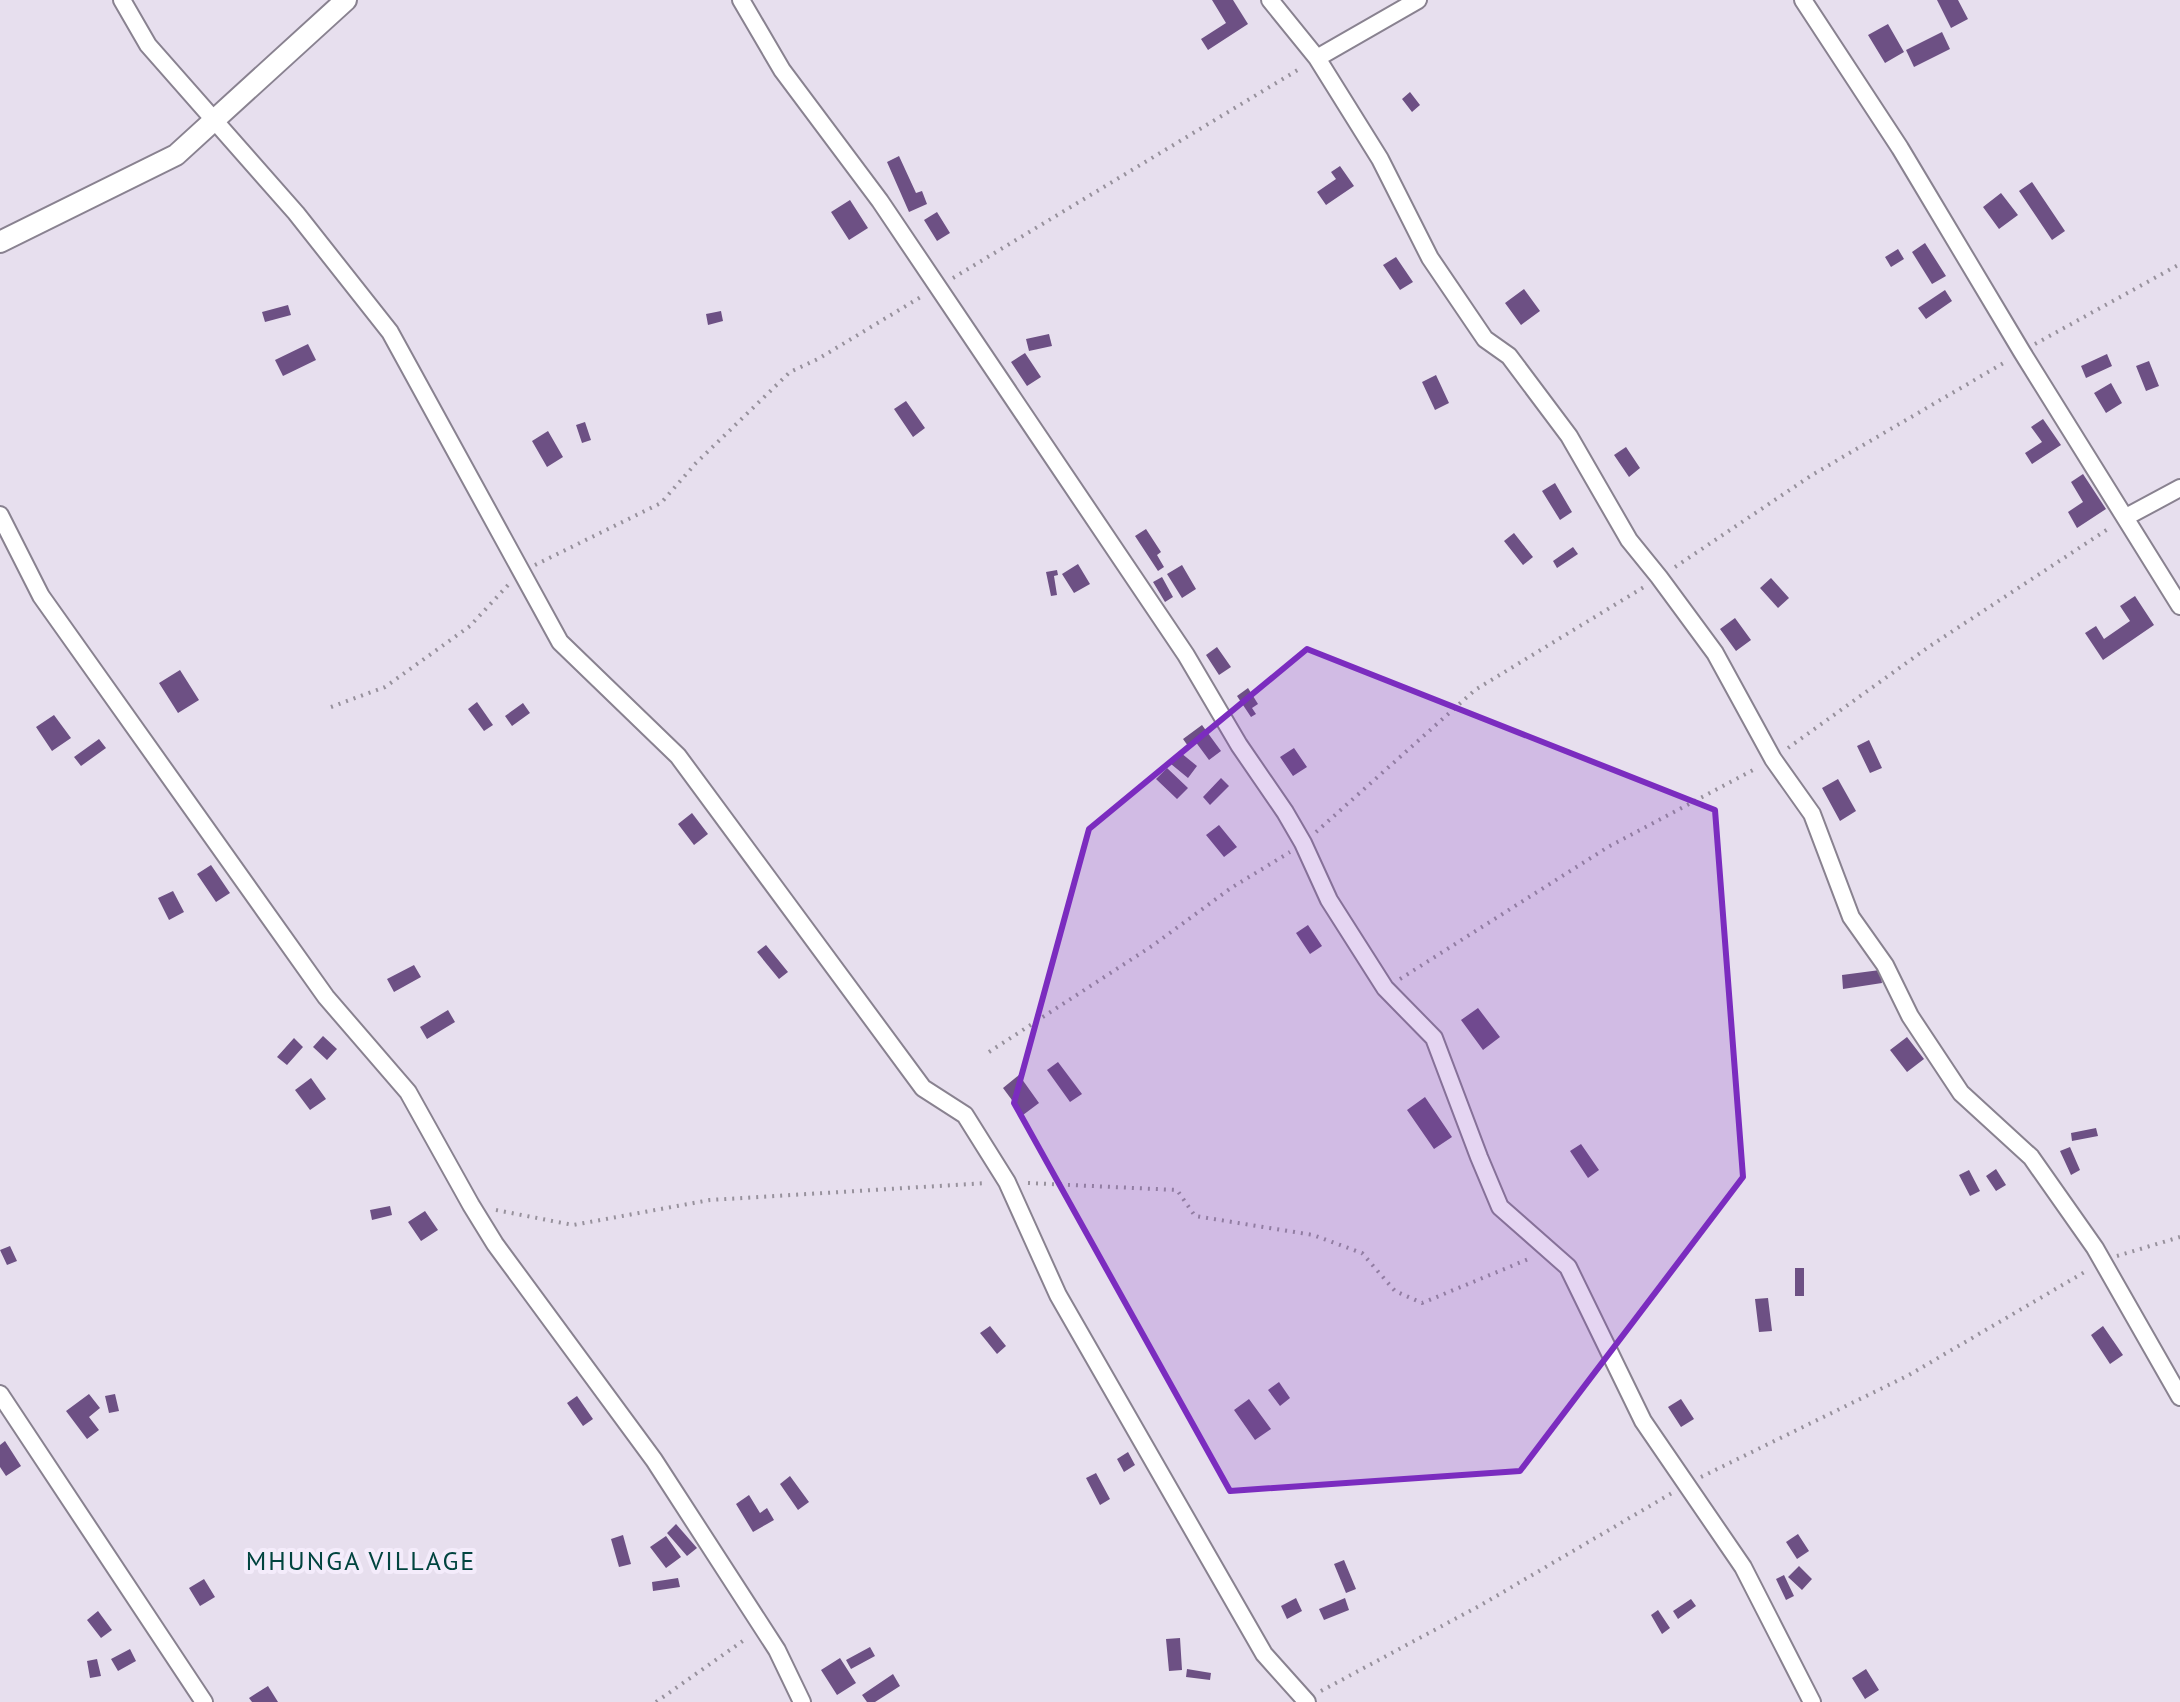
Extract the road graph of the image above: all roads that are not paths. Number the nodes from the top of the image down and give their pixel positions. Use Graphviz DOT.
graph roads {
  1 [pos="122,0"];
  2 [pos="346,0"];
  3 [pos="741,0"];
  4 [pos="1270,0"];
  5 [pos="1418,0"];
  6 [pos="1803,0"];
  7 [pos="1317,58"];
  8 [pos="214,120"];
  9 [pos="0,242"];
  10 [pos="2180,488"];
  11 [pos="0,515"];
  12 [pos="2126,517"];
  13 [pos="2180,606"];
  14 [pos="0,1394"];
  15 [pos="2180,1397"];
  16 [pos="1306,1701"];
  17 [pos="204,1702"];
  18 [pos="802,1702"];
  19 [pos="1812,1702"];
  1 -- 8 [label="street"];
  2 -- 8 [label="street"];
  3 -- 19 [label="street"];
  4 -- 7 [label="street"];
  5 -- 7 [label="street"];
  6 -- 12 [label="street"];
  7 -- 15 [label="street"];
  8 -- 9 [label="street"];
  8 -- 16 [label="street"];
  10 -- 12 [label="street"];
  11 -- 18 [label="street"];
  12 -- 13 [label="street"];
  14 -- 17 [label="street"];
}
